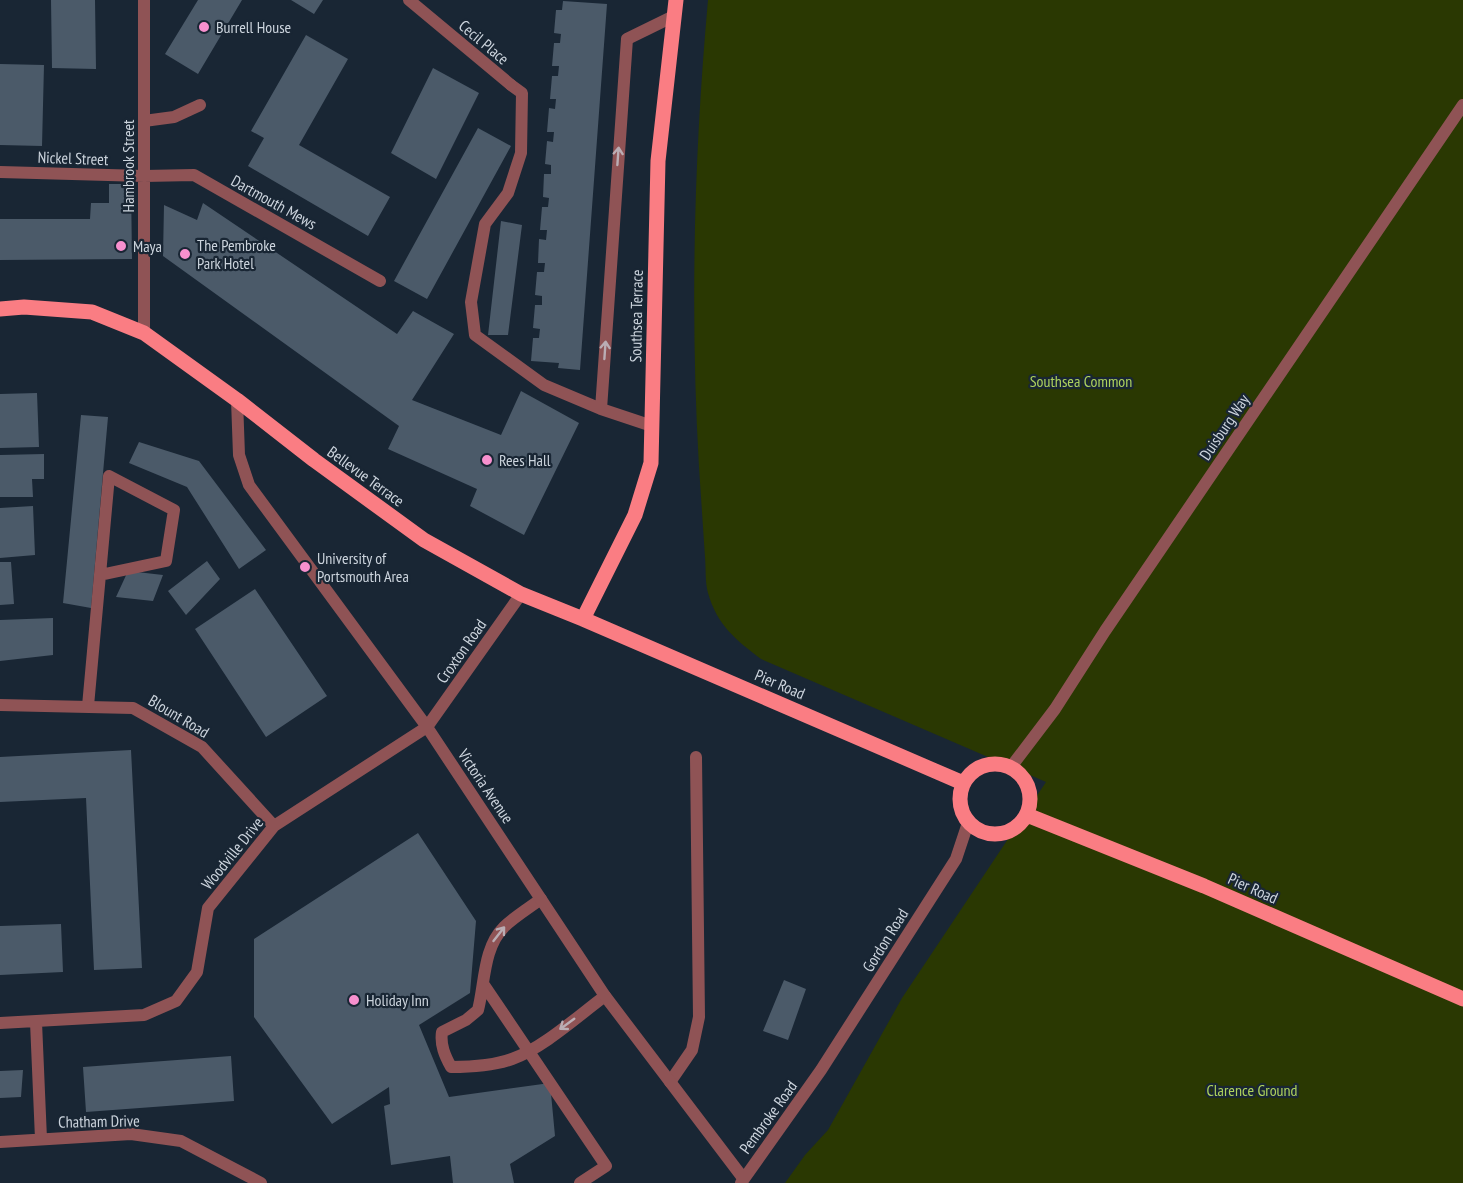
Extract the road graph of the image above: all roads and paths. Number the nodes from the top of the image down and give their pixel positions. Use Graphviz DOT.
graph roads {
  1 [pos="144,0"];
  2 [pos="409,0"];
  3 [pos="676,0"];
  4 [pos="674,16"];
  5 [pos="200,105"];
  6 [pos="1463,105"];
  7 [pos="144,121"];
  8 [pos="0,172"];
  9 [pos="144,176"];
  10 [pos="380,280"];
  11 [pos="0,309"];
  12 [pos="144,333"];
  13 [pos="237,400"];
  14 [pos="601,409"];
  15 [pos="652,426"];
  16 [pos="100,575"];
  17 [pos="521,594"];
  18 [pos="584,619"];
  19 [pos="0,705"];
  20 [pos="88,706"];
  21 [pos="427,727"];
  22 [pos="696,757"];
  23 [pos="1011,767"];
  24 [pos="963,783"];
  25 [pos="1027,815"];
  26 [pos="968,823"];
  27 [pos="274,825"];
  28 [pos="541,899"];
  29 [pos="484,985"];
  30 [pos="605,996"];
  31 [pos="1463,999"];
  32 [pos="36,1022"];
  33 [pos="0,1023"];
  34 [pos="529,1051"];
  35 [pos="821,1070"];
  36 [pos="669,1082"];
  37 [pos="41,1139"];
  38 [pos="0,1142"];
  39 [pos="742,1181"];
  40 [pos="261,1183"];
  41 [pos="580,1183"];
  1 -- 7 [label="street, Hambrook Street"];
  2 -- 14 [label="street, Cecil Place"];
  3 -- 4 [label="main road, Southsea Terrace"];
  14 -- 4 [label="street, one-way"];
  4 -- 15 [label="main road, Southsea Terrace"];
  5 -- 7 [label="street"];
  6 -- 23 [label="street, Duisburg Way"];
  7 -- 9 [label="street, Hambrook Street"];
  8 -- 9 [label="street, Nickel Street"];
  9 -- 10 [label="street, Dartmouth Mews"];
  9 -- 12 [label="street, Hambrook Street"];
  11 -- 12 [label="main road, Bellevue Terrace"];
  12 -- 13 [label="main road, Bellevue Terrace"];
  13 -- 17 [label="main road, Bellevue Terrace"];
  13 -- 21 [label="street, Victoria Avenue"];
  14 -- 15 [label="street"];
  15 -- 18 [label="main road, Southsea Terrace"];
  16 -- 16 [label="street"];
  16 -- 20 [label="street"];
  17 -- 18 [label="main road, Bellevue Terrace"];
  17 -- 21 [label="street, Croxton Road"];
  18 -- 24 [label="main road, Pier Road"];
  19 -- 20 [label="street, Blount Road"];
  20 -- 27 [label="street, Blount Road"];
  21 -- 27 [label="street, Woodville Drive"];
  21 -- 28 [label="street, Victoria Avenue"];
  22 -- 36 [label="street"];
  23 -- 24 [label="main road"];
  23 -- 25 [label="main road"];
  24 -- 26 [label="main road"];
  25 -- 26 [label="main road"];
  25 -- 31 [label="main road, Pier Road"];
  26 -- 35 [label="street, Gordon Road"];
  27 -- 32 [label="street, Woodville Drive"];
  29 -- 28 [label="street, one-way"];
  28 -- 30 [label="street, Victoria Avenue"];
  29 -- 34 [label="street"];
  29 -- 34 [label="street"];
  30 -- 34 [label="street, one-way"];
  30 -- 36 [label="street, Victoria Avenue"];
  32 -- 33 [label="street, Woodville Drive"];
  32 -- 37 [label="street"];
  34 -- 41 [label="street"];
  35 -- 39 [label="street, Pembroke Road"];
  36 -- 39 [label="street, Victoria Avenue"];
  37 -- 38 [label="street, Chatham Drive"];
  37 -- 40 [label="street, Chatham Drive"];
}
